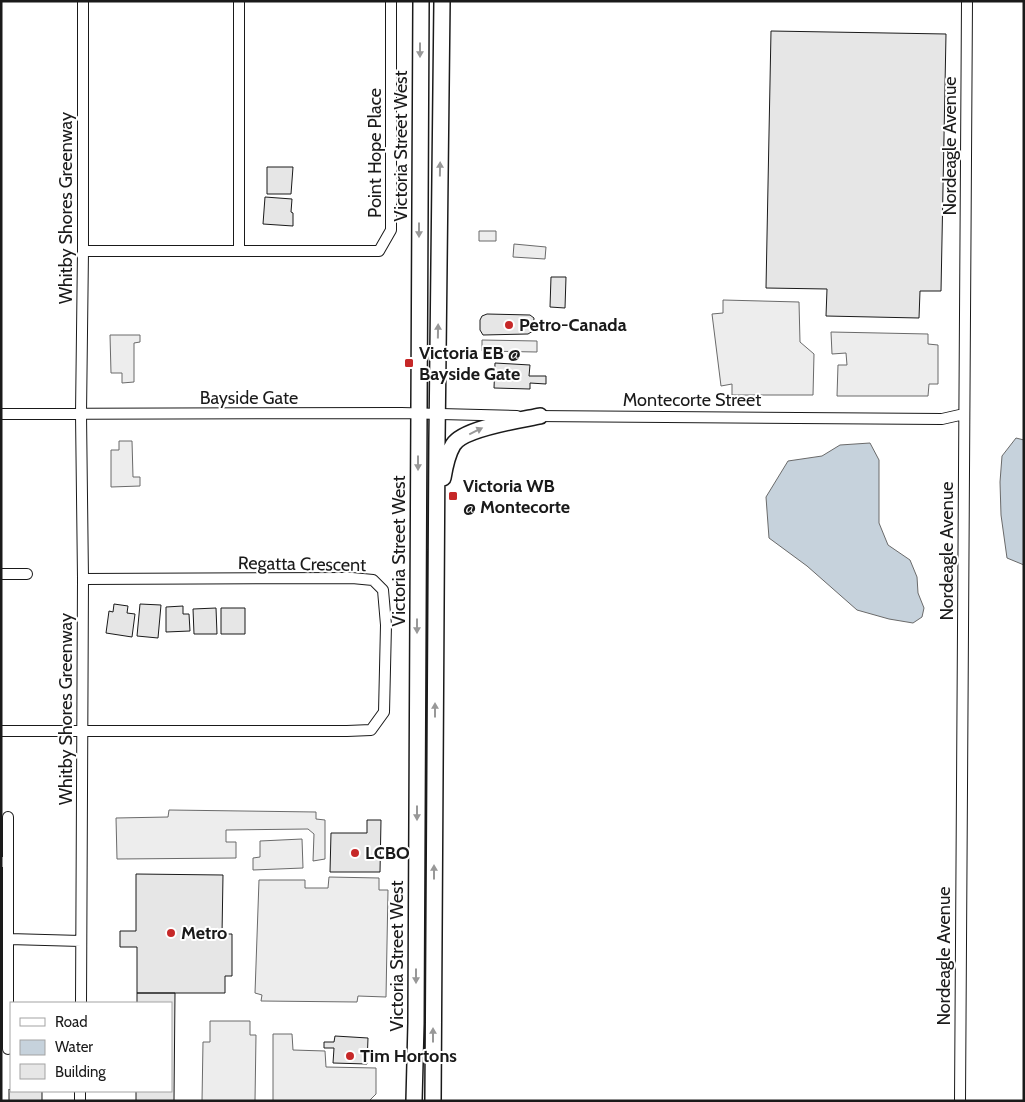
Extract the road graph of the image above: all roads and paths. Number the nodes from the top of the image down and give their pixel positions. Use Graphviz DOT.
graph roads {
  1 [pos="83,1"];
  2 [pos="238,1"];
  3 [pos="391,1"];
  4 [pos="421,1"];
  5 [pos="442,1"];
  6 [pos="967,1"];
  7 [pos="239,250"];
  8 [pos="83,251"];
  9 [pos="1,414"];
  10 [pos="81,414"];
  11 [pos="964,414"];
  12 [pos="418,415"];
  13 [pos="437,415"];
  14 [pos="540,416"];
  15 [pos="436,534"];
  16 [pos="1,574"];
  17 [pos="27,574"];
  18 [pos="83,579"];
  19 [pos="1,731"];
  20 [pos="82,731"];
  21 [pos="8,817"];
  22 [pos="4,862"];
  23 [pos="9,939"];
  24 [pos="81,941"];
  25 [pos="81,1002"];
  26 [pos="5,1010"];
  27 [pos="8,1049"];
  28 [pos="414,1101"];
  29 [pos="432,1101"];
  30 [pos="960,1101"];
  1 -- 8 [label="street, Whitby Shores Greenway"];
  2 -- 7 [label="street"];
  3 -- 7 [label="street, Point Hope Place"];
  4 -- 12 [label="main road, Victoria Street West, one-way"];
  13 -- 5 [label="main road, Victoria Street West, one-way"];
  6 -- 11 [label="street, Nordeagle Avenue"];
  7 -- 8 [label="street, Point Hope Place"];
  8 -- 10 [label="street, Whitby Shores Greenway"];
  9 -- 10 [label="street"];
  10 -- 12 [label="street, Bayside Gate"];
  10 -- 18 [label="street, Whitby Shores Greenway"];
  11 -- 14 [label="street, Montecorte Street"];
  11 -- 30 [label="street, Nordeagle Avenue"];
  12 -- 13 [label="street, Montecorte Street"];
  12 -- 28 [label="main road, Victoria Street West, one-way"];
  13 -- 14 [label="street, Montecorte Street"];
  13 -- 15 [label="main road, Victoria Street West"];
  15 -- 14 [label="main road, one-way"];
  29 -- 15 [label="main road, Victoria Street West, one-way"];
  16 -- 17 [label="street"];
  18 -- 20 [label="street, Whitby Shores Greenway"];
  18 -- 20 [label="street, Regatta Crescent"];
  19 -- 20 [label="street"];
  20 -- 24 [label="street, Whitby Shores Greenway"];
  21 -- 22 [label="street"];
  22 -- 23 [label="street"];
  23 -- 24 [label="street"];
  23 -- 26 [label="street"];
  24 -- 25 [label="street, Whitby Shores Greenway"];
  26 -- 27 [label="street"];
}
